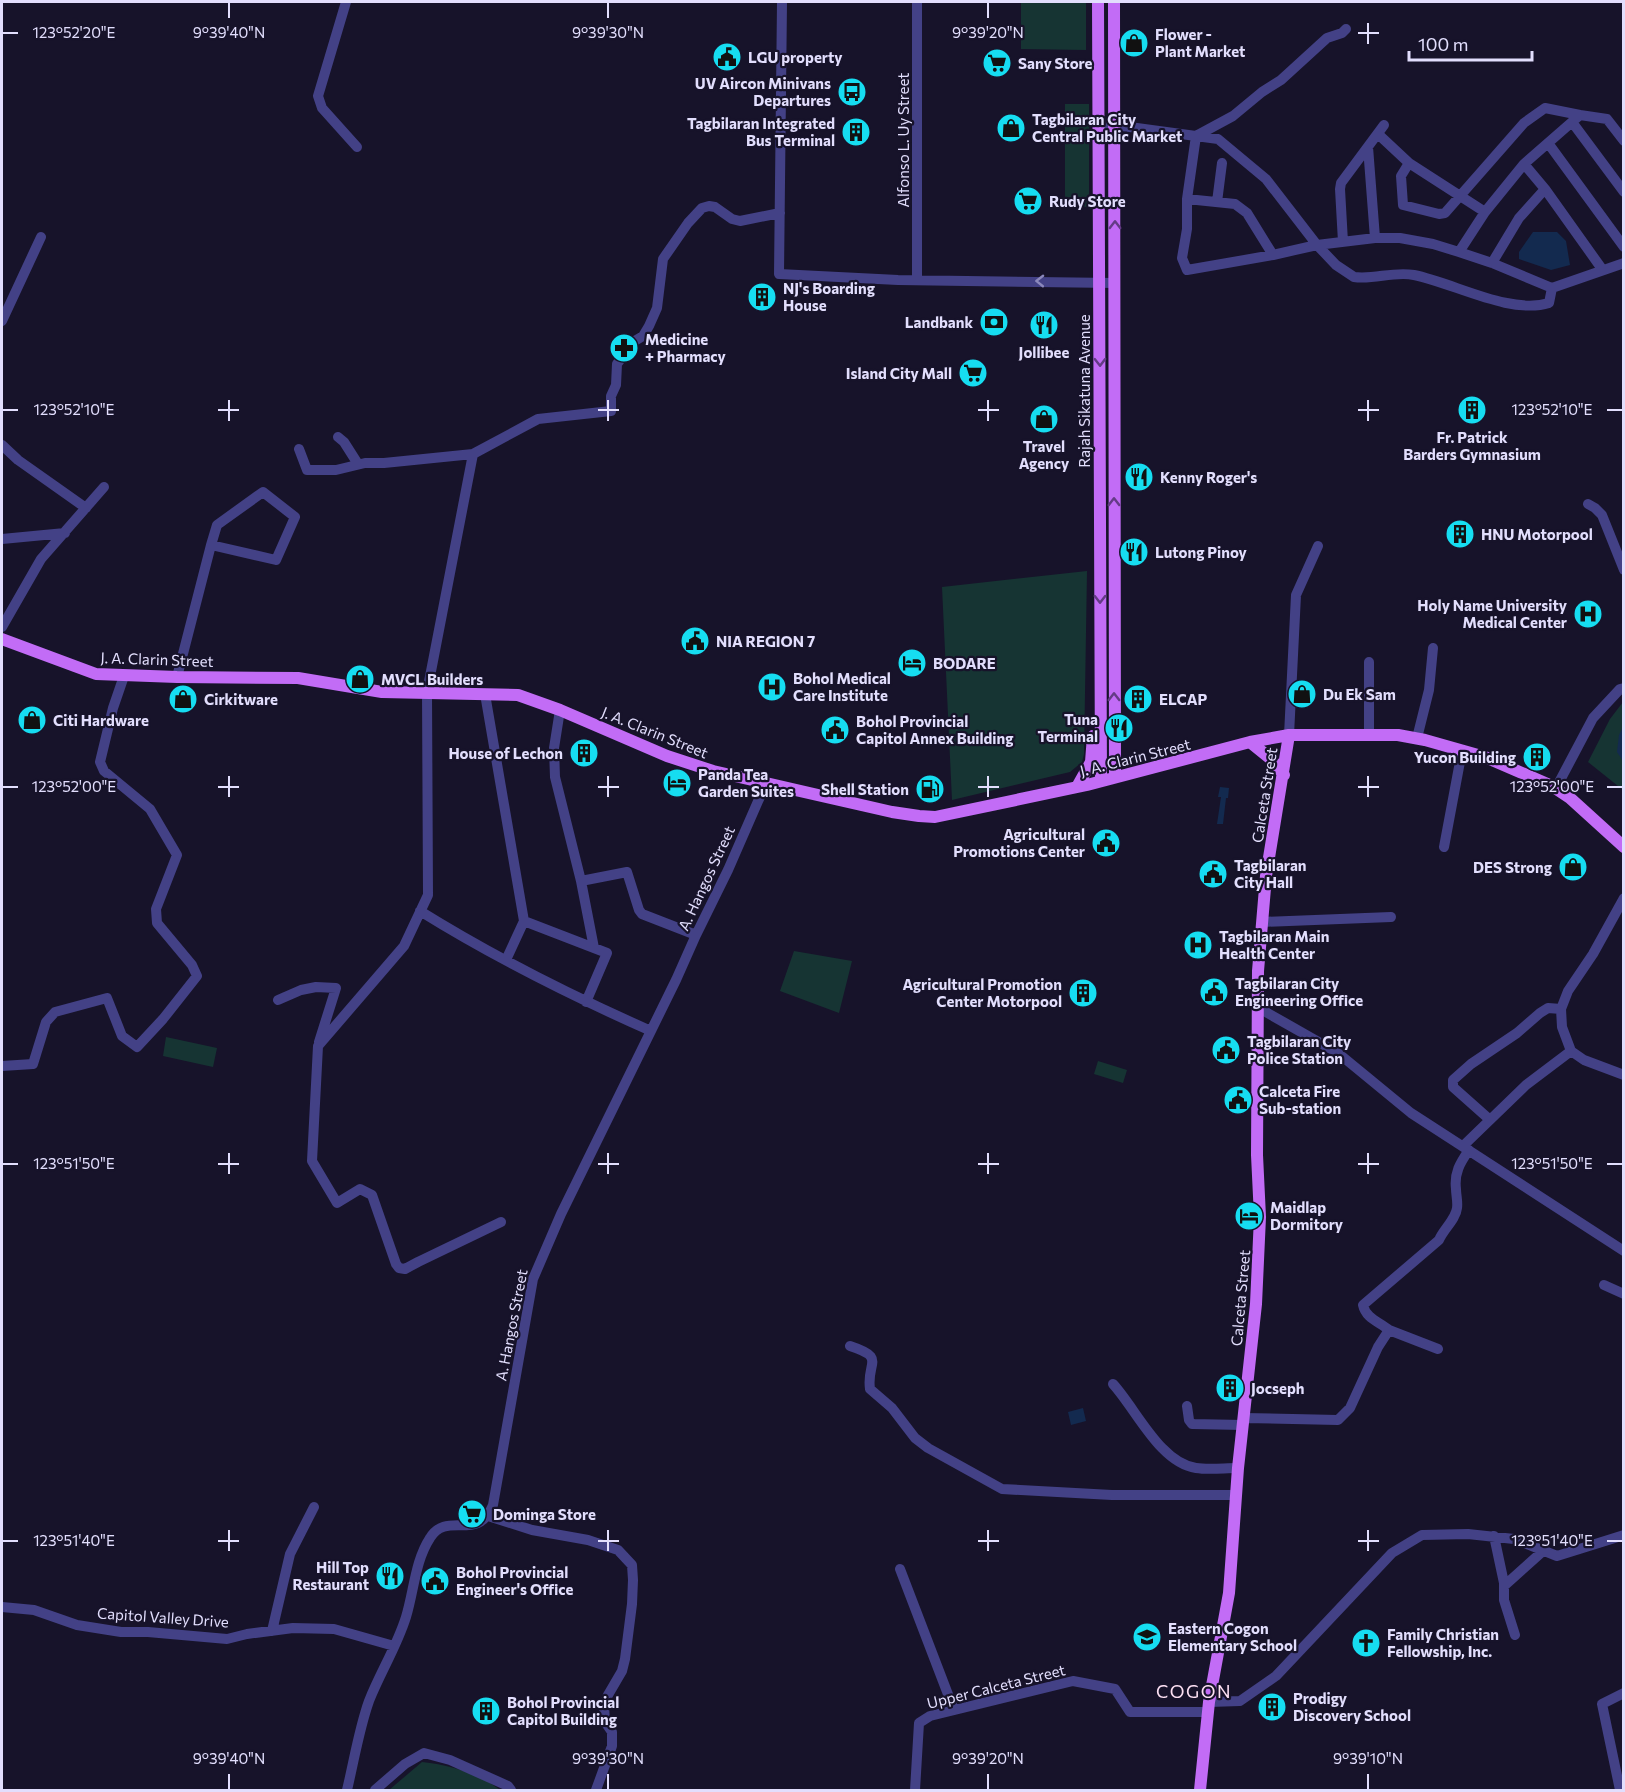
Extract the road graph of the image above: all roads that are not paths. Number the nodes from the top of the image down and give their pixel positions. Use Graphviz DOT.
graph roads {
  1 [pos="346,2"];
  2 [pos="782,2"];
  3 [pos="917,2"];
  4 [pos="1098,2"];
  5 [pos="1114,2"];
  6 [pos="1346,29"];
  7 [pos="1576,118"];
  8 [pos="1100,123"];
  9 [pos="1115,124"];
  10 [pos="1196,136"];
  11 [pos="1623,141"];
  12 [pos="1548,143"];
  13 [pos="357,147"];
  14 [pos="1368,147"];
  15 [pos="1222,162"];
  16 [pos="1409,163"];
  17 [pos="1524,164"];
  18 [pos="1545,189"];
  19 [pos="1623,192"];
  20 [pos="1459,195"];
  21 [pos="1187,199"];
  22 [pos="1217,202"];
  23 [pos="1485,212"];
  24 [pos="780,213"];
  25 [pos="41,237"];
  26 [pos="1375,238"];
  27 [pos="1343,242"];
  28 [pos="1317,245"];
  29 [pos="1623,248"];
  30 [pos="1459,252"];
  31 [pos="1274,255"];
  32 [pos="1099,262"];
  33 [pos="1115,262"];
  34 [pos="1492,263"];
  35 [pos="1623,263"];
  36 [pos="1602,269"];
  37 [pos="917,279"];
  38 [pos="1099,283"];
  39 [pos="1115,283"];
  40 [pos="1552,288"];
  41 [pos="2,321"];
  42 [pos="338,437"];
  43 [pos="2,445"];
  44 [pos="299,449"];
  45 [pos="473,454"];
  46 [pos="358,464"];
  47 [pos="104,486"];
  48 [pos="1587,504"];
  49 [pos="86,508"];
  50 [pos="65,533"];
  51 [pos="2,539"];
  52 [pos="211,545"];
  53 [pos="1318,546"];
  54 [pos="1622,565"];
  55 [pos="1114,576"];
  56 [pos="1100,577"];
  57 [pos="2,627"];
  58 [pos="2,639"];
  59 [pos="1433,648"];
  60 [pos="1369,662"];
  61 [pos="124,676"];
  62 [pos="177,677"];
  63 [pos="1623,688"];
  64 [pos="428,692"];
  65 [pos="485,694"];
  66 [pos="560,710"];
  67 [pos="1100,721"];
  68 [pos="1289,735"];
  69 [pos="1369,735"];
  70 [pos="1417,738"];
  71 [pos="1250,742"];
  72 [pos="1462,751"];
  73 [pos="1284,775"];
  74 [pos="1115,777"];
  75 [pos="1101,781"];
  76 [pos="766,783"];
  77 [pos="1077,788"];
  78 [pos="1556,788"];
  79 [pos="1444,847"];
  80 [pos="1623,847"];
  81 [pos="581,881"];
  82 [pos="1623,898"];
  83 [pos="420,911"];
  84 [pos="1391,917"];
  85 [pos="524,921"];
  86 [pos="1262,922"];
  87 [pos="696,935"];
  88 [pos="594,948"];
  89 [pos="506,960"];
  90 [pos="278,1000"];
  91 [pos="586,1002"];
  92 [pos="1257,1007"];
  93 [pos="1561,1009"];
  94 [pos="651,1031"];
  95 [pos="318,1046"];
  96 [pos="1571,1051"];
  97 [pos="2,1066"];
  98 [pos="1623,1075"];
  99 [pos="1489,1119"];
  100 [pos="1466,1148"];
  101 [pos="501,1221"];
  102 [pos="1623,1251"];
  103 [pos="1604,1285"];
  104 [pos="1623,1294"];
  105 [pos="1389,1330"];
  106 [pos="850,1346"];
  107 [pos="1438,1349"];
  108 [pos="1113,1384"];
  109 [pos="1187,1406"];
  110 [pos="1243,1421"];
  111 [pos="1238,1468"];
  112 [pos="1236,1495"];
  113 [pos="315,1507"];
  114 [pos="488,1516"];
  115 [pos="1623,1535"];
  116 [pos="1494,1536"];
  117 [pos="1543,1551"];
  118 [pos="900,1569"];
  119 [pos="1504,1586"];
  120 [pos="2,1607"];
  121 [pos="272,1631"];
  122 [pos="1515,1635"];
  123 [pos="394,1646"];
  124 [pos="1623,1693"];
  125 [pos="1209,1707"];
  126 [pos="954,1710"];
  127 [pos="347,1791"];
  128 [pos="375,1791"];
  129 [pos="511,1791"];
  130 [pos="596,1791"];
  131 [pos="915,1791"];
  132 [pos="1200,1791"];
  133 [pos="1620,1791"];
  1 -- 13 [label="street"];
  2 -- 24 [label="street"];
  3 -- 37 [label="street, Alfonso L. Uy Street"];
  4 -- 8 [label="main road, Rajah Sikatuna Avenue"];
  5 -- 9 [label="main road"];
  6 -- 10 [label="street"];
  7 -- 11 [label="street"];
  7 -- 12 [label="street"];
  7 -- 19 [label="street"];
  7 -- 20 [label="street"];
  8 -- 9 [label="street"];
  8 -- 32 [label="main road, Rajah Sikatuna Avenue"];
  9 -- 10 [label="street"];
  33 -- 9 [label="main road, one-way"];
  10 -- 21 [label="street"];
  10 -- 28 [label="street"];
  12 -- 17 [label="street"];
  12 -- 29 [label="street"];
  14 -- 16 [label="street"];
  14 -- 26 [label="street"];
  14 -- 27 [label="street"];
  15 -- 22 [label="street"];
  16 -- 20 [label="street"];
  16 -- 20 [label="street"];
  17 -- 18 [label="street"];
  17 -- 23 [label="street"];
  18 -- 34 [label="street"];
  18 -- 36 [label="street"];
  20 -- 23 [label="street"];
  21 -- 22 [label="street"];
  21 -- 31 [label="street"];
  22 -- 31 [label="street"];
  23 -- 30 [label="street"];
  24 -- 37 [label="street"];
  24 -- 45 [label="street"];
  25 -- 41 [label="street"];
  26 -- 27 [label="street"];
  26 -- 30 [label="street"];
  27 -- 28 [label="street"];
  28 -- 31 [label="street"];
  28 -- 40 [label="street"];
  30 -- 34 [label="street"];
  32 -- 33 [label="main road"];
  32 -- 38 [label="main road, Rajah Sikatuna Avenue"];
  33 -- 39 [label="main road"];
  34 -- 40 [label="street"];
  35 -- 36 [label="street"];
  36 -- 40 [label="street"];
  38 -- 37 [label="street, one-way"];
  38 -- 39 [label="street"];
  38 -- 56 [label="main road, Rajah Sikatuna Avenue, one-way"];
  55 -- 39 [label="main road, one-way"];
  42 -- 46 [label="street"];
  43 -- 49 [label="street"];
  44 -- 46 [label="street"];
  45 -- 46 [label="street"];
  45 -- 64 [label="street"];
  47 -- 49 [label="street"];
  48 -- 54 [label="street"];
  49 -- 50 [label="street"];
  50 -- 51 [label="street"];
  50 -- 57 [label="street"];
  52 -- 52 [label="street"];
  52 -- 62 [label="street"];
  53 -- 68 [label="street"];
  55 -- 56 [label="main road"];
  74 -- 55 [label="main road, one-way"];
  56 -- 67 [label="main road, Rajah Sikatuna Avenue, one-way"];
  58 -- 61 [label="main road, J. A. Clarin Street"];
  59 -- 70 [label="street"];
  60 -- 69 [label="street"];
  61 -- 62 [label="main road, J. A. Clarin Street"];
  61 -- 97 [label="street"];
  62 -- 64 [label="main road, J. A. Clarin Street"];
  63 -- 78 [label="street"];
  64 -- 65 [label="main road, J. A. Clarin Street"];
  64 -- 83 [label="street"];
  65 -- 66 [label="main road, J. A. Clarin Street"];
  65 -- 85 [label="street"];
  66 -- 76 [label="main road, J. A. Clarin Street"];
  66 -- 81 [label="street"];
  67 -- 75 [label="main road, Rajah Sikatuna Avenue"];
  67 -- 77 [label="main road"];
  68 -- 69 [label="main road, J. A. Clarin Street"];
  68 -- 71 [label="main road, J. A. Clarin Street"];
  68 -- 73 [label="main road, Calceta Street"];
  69 -- 70 [label="main road, J. A. Clarin Street"];
  70 -- 72 [label="main road, J. A. Clarin Street"];
  71 -- 73 [label="main road"];
  71 -- 74 [label="main road, J. A. Clarin Street"];
  72 -- 78 [label="main road, J. A. Clarin Street"];
  72 -- 79 [label="street"];
  73 -- 86 [label="main road, Calceta Street"];
  74 -- 75 [label="main road, J. A. Clarin Street"];
  75 -- 77 [label="main road, J. A. Clarin Street"];
  76 -- 77 [label="main road, J. A. Clarin Street"];
  76 -- 87 [label="street, A. Hangos Street"];
  78 -- 80 [label="main road, J. A. Clarin Street"];
  81 -- 87 [label="street"];
  81 -- 88 [label="street"];
  82 -- 93 [label="street"];
  83 -- 89 [label="street"];
  83 -- 95 [label="street"];
  84 -- 86 [label="street"];
  85 -- 88 [label="street"];
  85 -- 89 [label="street"];
  86 -- 92 [label="main road, Calceta Street"];
  87 -- 94 [label="street, A. Hangos Street"];
  88 -- 91 [label="street"];
  89 -- 91 [label="street"];
  90 -- 95 [label="street"];
  91 -- 94 [label="street"];
  92 -- 100 [label="street"];
  92 -- 110 [label="main road, Calceta Street"];
  93 -- 96 [label="street"];
  93 -- 99 [label="street"];
  94 -- 114 [label="street, A. Hangos Street"];
  95 -- 101 [label="street"];
  96 -- 98 [label="street"];
  96 -- 99 [label="street"];
  99 -- 100 [label="street"];
  100 -- 102 [label="street"];
  100 -- 105 [label="street"];
  103 -- 104 [label="street"];
  105 -- 107 [label="street"];
  105 -- 110 [label="street"];
  106 -- 112 [label="street"];
  108 -- 111 [label="street"];
  109 -- 110 [label="street"];
  110 -- 111 [label="main road, Calceta Street"];
  111 -- 112 [label="main road, Calceta Street"];
  112 -- 125 [label="main road, Calceta Street"];
  113 -- 121 [label="street"];
  114 -- 123 [label="street"];
  114 -- 130 [label="street"];
  115 -- 117 [label="street"];
  116 -- 117 [label="street"];
  116 -- 119 [label="street"];
  116 -- 125 [label="street"];
  117 -- 119 [label="street"];
  118 -- 126 [label="street"];
  119 -- 122 [label="street"];
  120 -- 121 [label="street, Capitol Valley Drive"];
  121 -- 123 [label="street, Capitol Valley Drive"];
  123 -- 127 [label="street"];
  124 -- 133 [label="street"];
  125 -- 126 [label="street, Upper Calceta Street"];
  125 -- 132 [label="main road, Calceta Street"];
  126 -- 131 [label="street, Upper Calceta Street"];
  128 -- 129 [label="street"];
}
